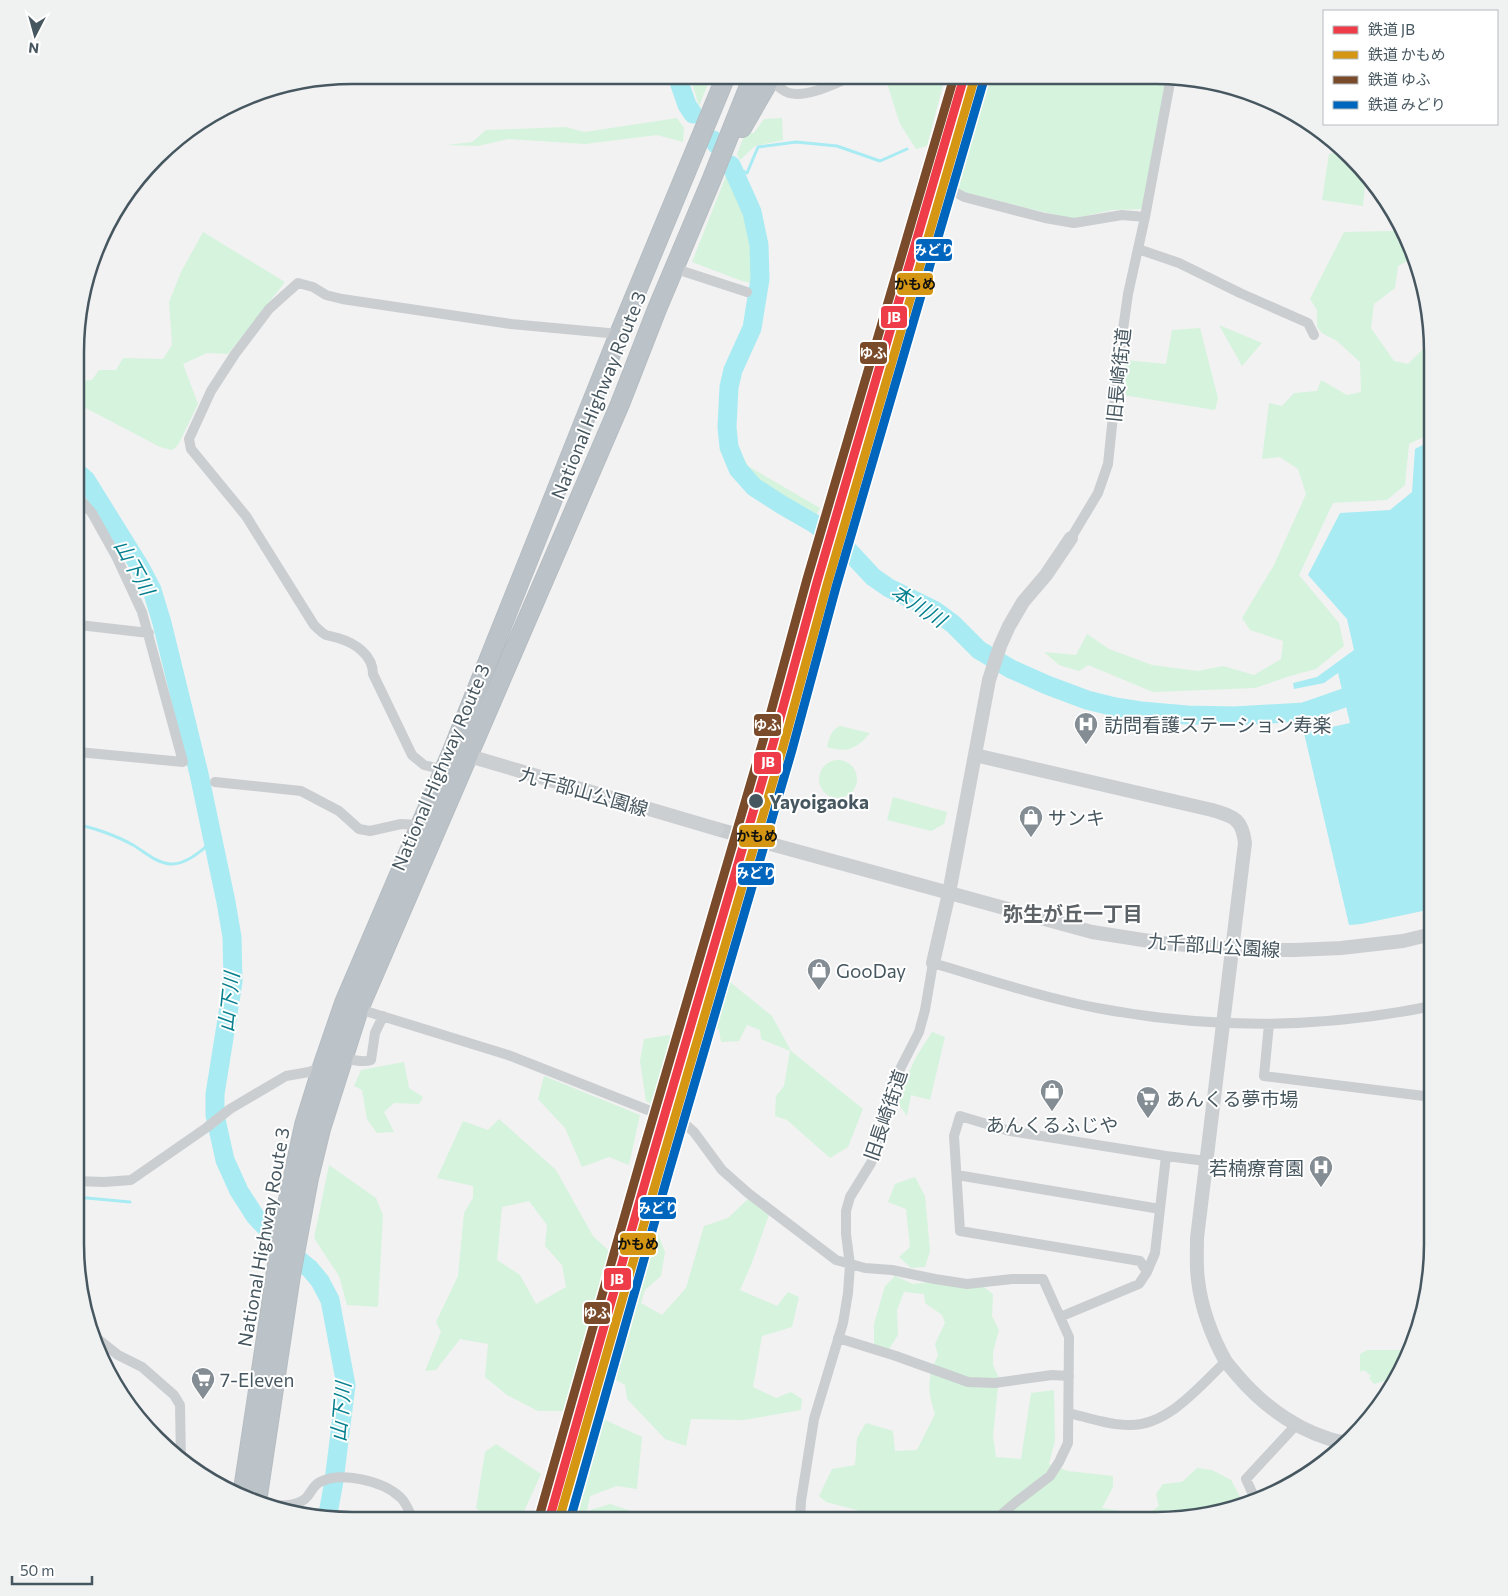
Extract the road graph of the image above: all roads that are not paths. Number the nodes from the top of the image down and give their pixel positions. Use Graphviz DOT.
graph roads {
  1 [pos="723,84"];
  2 [pos="763,84"];
  3 [pos="776,84"];
  4 [pos="834,84"];
  5 [pos="978,84"];
  6 [pos="1170,84"];
  7 [pos="1145,217"];
  8 [pos="1138,249"];
  9 [pos="673,268"];
  10 [pos="747,292"];
  11 [pos="619,334"];
  12 [pos="1314,335"];
  13 [pos="84,504"];
  14 [pos="1071,538"];
  15 [pos="84,626"];
  16 [pos="149,633"];
  17 [pos="84,753"];
  18 [pos="460,754"];
  19 [pos="975,755"];
  20 [pos="444,770"];
  21 [pos="215,782"];
  22 [pos="420,825"];
  23 [pos="717,829"];
  24 [pos="767,843"];
  25 [pos="949,894"];
  26 [pos="1424,936"];
  27 [pos="1232,948"];
  28 [pos="933,963"];
  29 [pos="1424,1008"];
  30 [pos="359,1009"];
  31 [pos="384,1016"];
  32 [pos="1222,1023"];
  33 [pos="1269,1024"];
  34 [pos="344,1058"];
  35 [pos="322,1067"];
  36 [pos="1424,1096"];
  37 [pos="1166,1156"];
  38 [pos="1206,1161"];
  39 [pos="957,1175"];
  40 [pos="84,1181"];
  41 [pos="1160,1208"];
  42 [pos="850,1265"];
  43 [pos="1147,1272"];
  44 [pos="1060,1317"];
  45 [pos="838,1338"];
  46 [pos="103,1343"];
  47 [pos="1226,1361"];
  48 [pos="1069,1376"];
  49 [pos="1069,1413"];
  50 [pos="1296,1425"];
  51 [pos="1339,1441"];
  52 [pos="181,1451"];
  53 [pos="243,1489"];
  54 [pos="1253,1494"];
  55 [pos="258,1495"];
  56 [pos="291,1505"];
  57 [pos="409,1512"];
  58 [pos="800,1512"];
  59 [pos="1005,1512"];
  1 -- 11 [label="highway, National Highway Route 3"];
  2 -- 9 [label="highway, National Highway Route 3"];
  3 -- 4 [label="street"];
  5 -- 7 [label="street"];
  6 -- 7 [label="street, 旧長崎街道"];
  7 -- 8 [label="street, 旧長崎街道"];
  8 -- 12 [label="street"];
  8 -- 14 [label="street, 旧長崎街道"];
  9 -- 10 [label="street"];
  9 -- 18 [label="highway, National Highway Route 3"];
  11 -- 18 [label="highway, National Highway Route 3"];
  11 -- 20 [label="street"];
  13 -- 16 [label="street"];
  14 -- 19 [label="street, 旧長崎街道"];
  15 -- 16 [label="street"];
  16 -- 17 [label="street"];
  18 -- 20 [label="highway, National Highway Route 3"];
  18 -- 23 [label="street, 九千部山公園線"];
  18 -- 30 [label="highway, National Highway Route 3"];
  19 -- 25 [label="street, 旧長崎街道"];
  19 -- 27 [label="street"];
  20 -- 22 [label="highway, National Highway Route 3"];
  21 -- 22 [label="street"];
  22 -- 35 [label="highway, National Highway Route 3"];
  24 -- 25 [label="street, 九千部山公園線"];
  25 -- 27 [label="street, 九千部山公園線"];
  25 -- 28 [label="street, 旧長崎街道"];
  26 -- 27 [label="street, 九千部山公園線"];
  27 -- 32 [label="street"];
  28 -- 32 [label="street"];
  28 -- 42 [label="street, 旧長崎街道"];
  29 -- 33 [label="street"];
  30 -- 31 [label="street"];
  30 -- 34 [label="highway, National Highway Route 3"];
  31 -- 34 [label="street"];
  31 -- 42 [label="street"];
  32 -- 33 [label="street"];
  32 -- 38 [label="street"];
  33 -- 36 [label="street"];
  34 -- 35 [label="street"];
  34 -- 55 [label="highway, National Highway Route 3"];
  35 -- 40 [label="street"];
  35 -- 53 [label="highway, National Highway Route 3"];
  37 -- 38 [label="street"];
  37 -- 39 [label="street"];
  37 -- 41 [label="street"];
  38 -- 47 [label="street"];
  39 -- 41 [label="street"];
  39 -- 43 [label="street"];
  41 -- 43 [label="street"];
  42 -- 44 [label="street"];
  42 -- 45 [label="street, 旧長崎街道"];
  43 -- 44 [label="street"];
  44 -- 48 [label="street"];
  45 -- 48 [label="street"];
  45 -- 58 [label="street, 旧長崎街道"];
  46 -- 52 [label="street"];
  47 -- 49 [label="street"];
  47 -- 50 [label="street"];
  48 -- 49 [label="street"];
  49 -- 59 [label="street"];
  50 -- 51 [label="street"];
  50 -- 54 [label="street"];
  56 -- 57 [label="street"];
}
